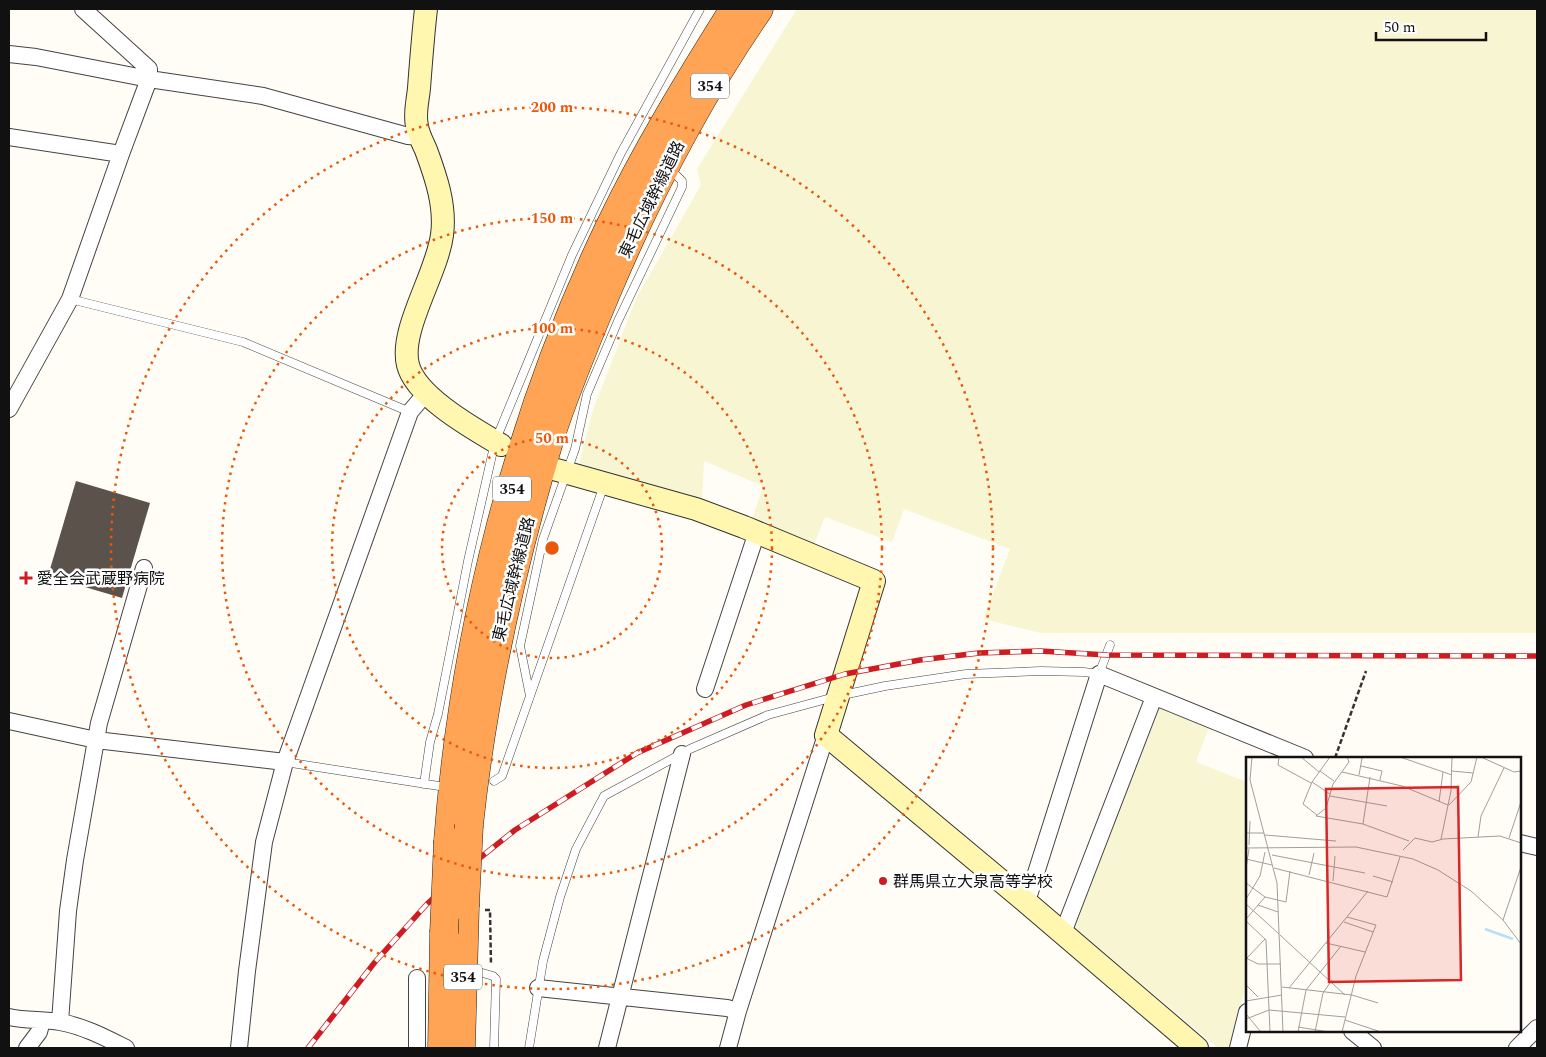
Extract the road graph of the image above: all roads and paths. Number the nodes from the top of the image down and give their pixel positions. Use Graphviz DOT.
graph roads {
  1 [pos="83,9"];
  2 [pos="426,9"];
  3 [pos="700,9"];
  4 [pos="734,9"];
  5 [pos="759,9"];
  6 [pos="9,54"];
  7 [pos="149,79"];
  8 [pos="9,137"];
  9 [pos="421,137"];
  10 [pos="121,154"];
  11 [pos="664,166"];
  12 [pos="70,299"];
  13 [pos="426,393"];
  14 [pos="9,409"];
  15 [pos="410,412"];
  16 [pos="498,443"];
  17 [pos="562,471"];
  18 [pos="604,483"];
  19 [pos="757,532"];
  20 [pos="144,568"];
  21 [pos="1110,646"];
  22 [pos="1366,671"];
  23 [pos="1099,674"];
  24 [pos="705,690"];
  25 [pos="530,696"];
  26 [pos="838,696"];
  27 [pos="1154,697"];
  28 [pos="9,721"];
  29 [pos="826,735"];
  30 [pos="96,740"];
  31 [pos="682,754"];
  32 [pos="1303,757"];
  33 [pos="1336,757"];
  34 [pos="284,762"];
  35 [pos="494,781"];
  36 [pos="424,784"];
  37 [pos="439,786"];
  38 [pos="459,833"];
  39 [pos="1521,843"];
  40 [pos="1537,848"];
  41 [pos="1025,901"];
  42 [pos="1066,925"];
  43 [pos="479,972"];
  44 [pos="419,976"];
  45 [pos="538,988"];
  46 [pos="620,997"];
  47 [pos="738,1011"];
  48 [pos="1246,1016"];
  49 [pos="9,1017"];
  50 [pos="42,1021"];
  51 [pos="60,1022"];
  52 [pos="1536,1031"];
  53 [pos="1353,1032"];
  54 [pos="27,1048"];
  55 [pos="126,1048"];
  56 [pos="239,1048"];
  57 [pos="417,1048"];
  58 [pos="442,1048"];
  59 [pos="461,1048"];
  60 [pos="494,1048"];
  61 [pos="529,1048"];
  62 [pos="607,1048"];
  63 [pos="728,1048"];
  64 [pos="1197,1048"];
  65 [pos="1238,1048"];
  66 [pos="1373,1048"];
  67 [pos="1517,1048"];
  1 -- 7 [label="street"];
  2 -- 9 [label="street"];
  3 -- 16 [label="lane"];
  4 -- 38 [label="highway, 東毛広域幹線道路 / 354"];
  5 -- 11 [label="highway, 東毛広域幹線道路 / 354"];
  6 -- 7 [label="street"];
  7 -- 9 [label="street"];
  7 -- 10 [label="street"];
  8 -- 10 [label="street"];
  9 -- 13 [label="street"];
  10 -- 12 [label="street"];
  11 -- 17 [label="lane"];
  11 -- 38 [label="highway, 東毛広域幹線道路 / 354"];
  12 -- 14 [label="street"];
  12 -- 15 [label="lane"];
  13 -- 15 [label="street"];
  13 -- 16 [label="street"];
  15 -- 34 [label="street"];
  16 -- 36 [label="lane"];
  17 -- 18 [label="street"];
  17 -- 25 [label="lane"];
  18 -- 19 [label="street"];
  18 -- 25 [label="lane"];
  19 -- 24 [label="street"];
  19 -- 26 [label="street"];
  20 -- 30 [label="street"];
  21 -- 23 [label="lane"];
  22 -- 33 [label="path"];
  23 -- 26 [label="lane"];
  23 -- 27 [label="street"];
  23 -- 41 [label="street"];
  25 -- 35 [label="lane"];
  26 -- 29 [label="street"];
  26 -- 31 [label="lane"];
  27 -- 32 [label="street"];
  27 -- 42 [label="street"];
  28 -- 30 [label="street"];
  29 -- 41 [label="street"];
  29 -- 47 [label="street"];
  30 -- 34 [label="street"];
  30 -- 51 [label="street"];
  31 -- 45 [label="lane"];
  31 -- 46 [label="street"];
  34 -- 36 [label="lane"];
  34 -- 56 [label="street"];
  36 -- 37 [label="lane"];
  38 -- 58 [label="highway, 東毛広域幹線道路 / 354, bridge"];
  38 -- 59 [label="highway, 東毛広域幹線道路 / 354, bridge"];
  39 -- 40 [label="street"];
  41 -- 64 [label="street"];
  43 -- 60 [label="lane"];
  44 -- 57 [label="street"];
  45 -- 46 [label="street"];
  45 -- 61 [label="lane"];
  46 -- 47 [label="street"];
  46 -- 62 [label="street"];
  47 -- 63 [label="street"];
  48 -- 65 [label="street"];
  49 -- 50 [label="street"];
  50 -- 51 [label="street"];
  50 -- 54 [label="street"];
  51 -- 55 [label="street"];
  52 -- 67 [label="street"];
  53 -- 66 [label="street"];
}
